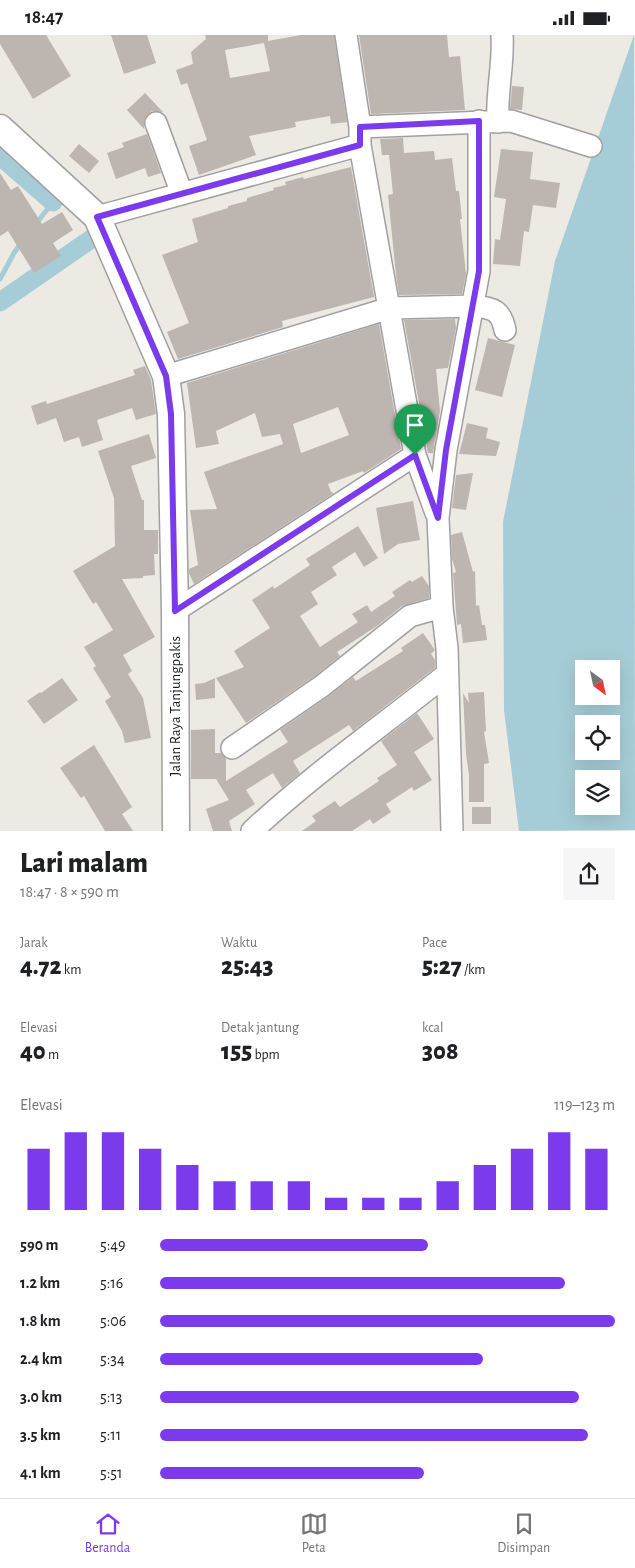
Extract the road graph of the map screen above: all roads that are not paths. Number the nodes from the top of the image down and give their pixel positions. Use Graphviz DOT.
graph roads {
  1 [pos="346,35"];
  2 [pos="502,35"];
  3 [pos="488,121"];
  4 [pos="156,123"];
  5 [pos="0,128"];
  6 [pos="360,136"];
  7 [pos="591,147"];
  8 [pos="182,194"];
  9 [pos="97,217"];
  10 [pos="474,306"];
  11 [pos="390,308"];
  12 [pos="505,330"];
  13 [pos="166,376"];
  14 [pos="415,455"];
  15 [pos="438,518"];
  16 [pos="442,607"];
  17 [pos="175,611"];
  18 [pos="447,674"];
  19 [pos="232,748"];
  20 [pos="176,831"];
  21 [pos="252,831"];
  22 [pos="452,831"];
  1 -- 6 [label="street"];
  2 -- 3 [label="street"];
  3 -- 6 [label="street"];
  3 -- 7 [label="street"];
  3 -- 10 [label="street"];
  4 -- 8 [label="street"];
  5 -- 9 [label="street, Jalan Raya Tanjungpakis"];
  6 -- 8 [label="street"];
  6 -- 11 [label="street"];
  8 -- 9 [label="street"];
  9 -- 13 [label="street, Jalan Raya Tanjungpakis"];
  10 -- 11 [label="street"];
  10 -- 12 [label="street"];
  10 -- 15 [label="street"];
  11 -- 13 [label="street"];
  11 -- 14 [label="street"];
  13 -- 17 [label="street, Jalan Raya Tanjungpakis"];
  14 -- 15 [label="street"];
  14 -- 17 [label="street"];
  15 -- 16 [label="street"];
  16 -- 18 [label="street"];
  16 -- 19 [label="street"];
  17 -- 20 [label="street, Jalan Raya Tanjungpakis"];
  18 -- 21 [label="street"];
  18 -- 22 [label="street"];
}
